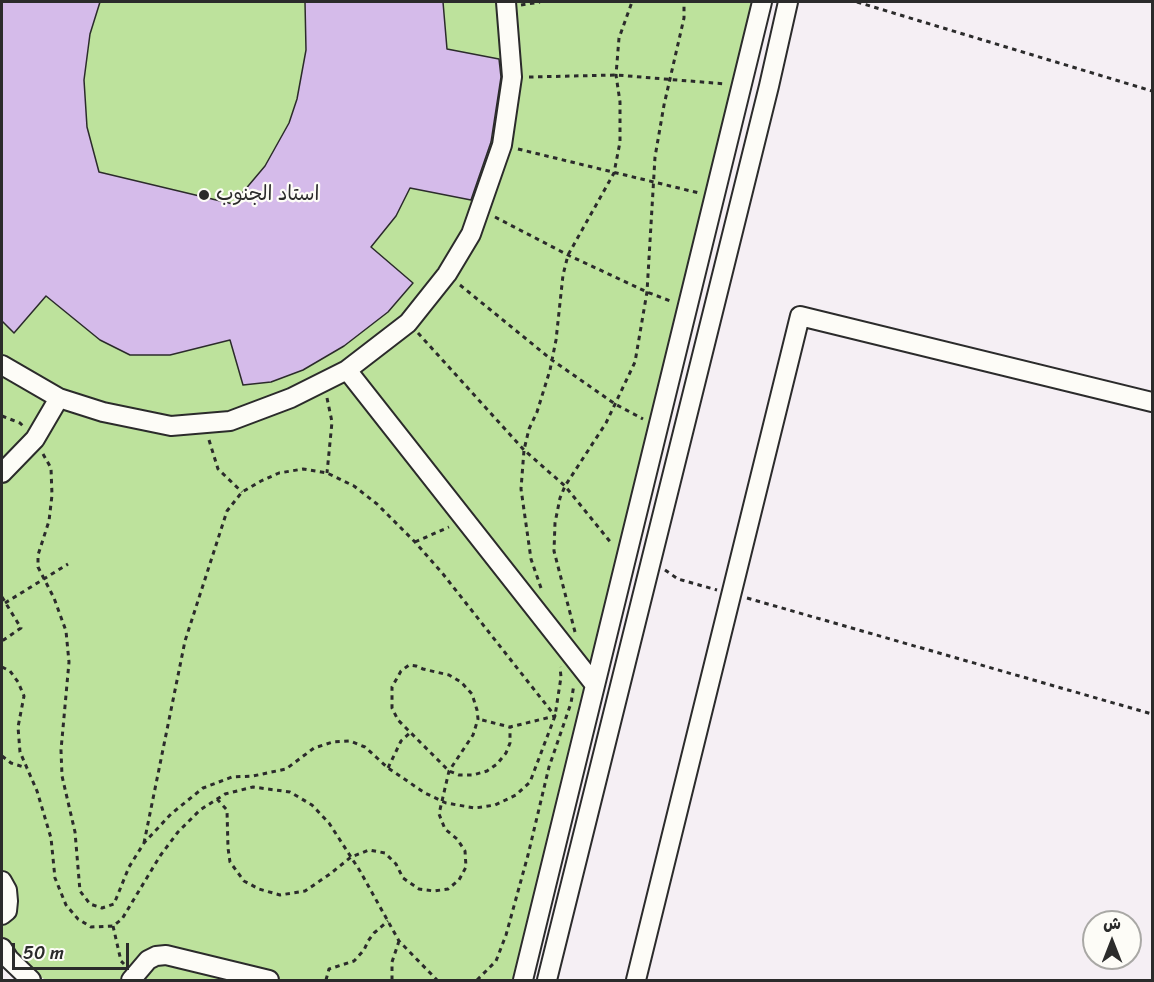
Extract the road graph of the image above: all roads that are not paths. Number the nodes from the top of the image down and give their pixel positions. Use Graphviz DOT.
graph roads {
  1 [pos="506,2"];
  2 [pos="762,2"];
  3 [pos="788,2"];
  4 [pos="2,364"];
  5 [pos="347,370"];
  6 [pos="59,398"];
  7 [pos="1152,402"];
  8 [pos="2,473"];
  9 [pos="595,686"];
  10 [pos="2,881"];
  11 [pos="2,915"];
  12 [pos="2,948"];
  13 [pos="139,979"];
  14 [pos="31,981"];
  15 [pos="269,981"];
  16 [pos="523,981"];
  17 [pos="546,981"];
  18 [pos="636,981"];
  1 -- 5 [label="street"];
  2 -- 9 [label="street"];
  3 -- 17 [label="street"];
  4 -- 6 [label="street"];
  5 -- 6 [label="street"];
  5 -- 9 [label="street"];
  6 -- 8 [label="street"];
  7 -- 18 [label="street"];
  9 -- 16 [label="street"];
  10 -- 11 [label="street"];
  12 -- 14 [label="street"];
  13 -- 15 [label="street"];
}
